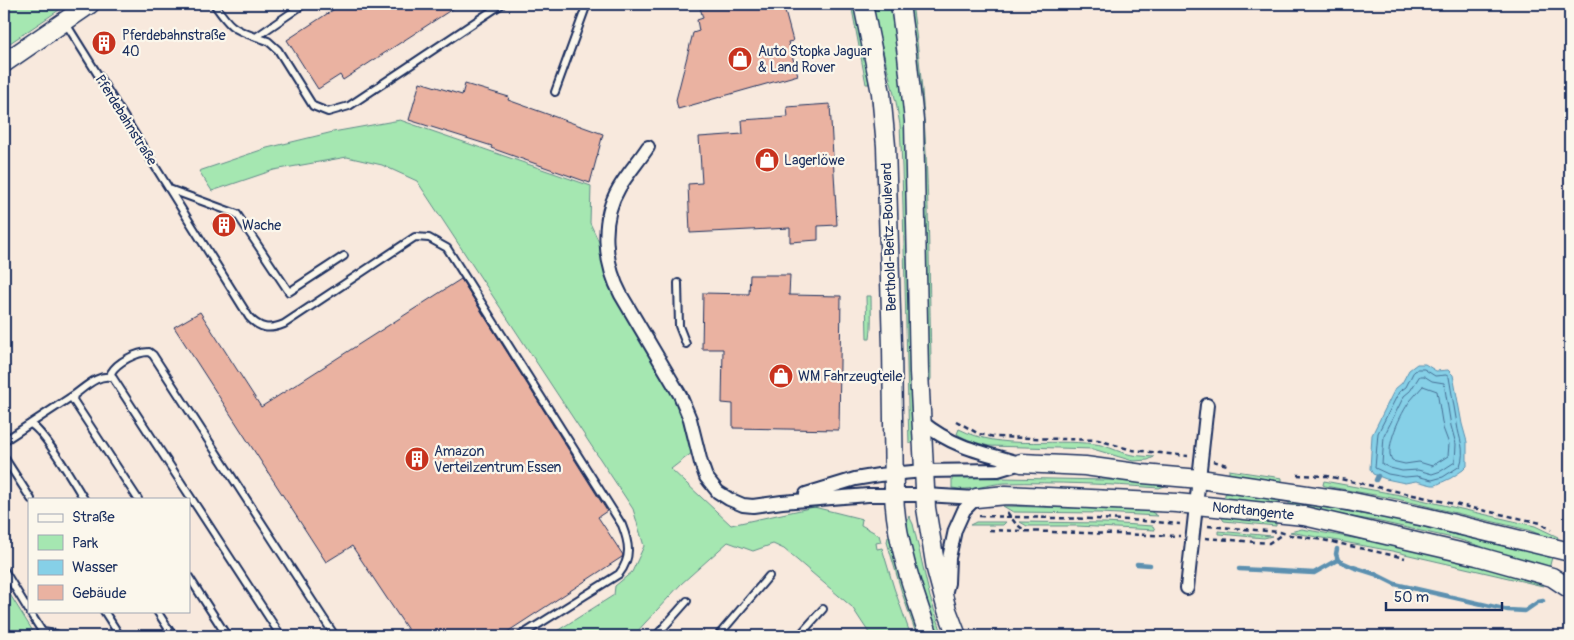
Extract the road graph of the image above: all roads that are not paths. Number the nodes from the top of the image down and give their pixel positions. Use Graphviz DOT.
graph roads {
  1 [pos="90,4"];
  2 [pos="214,4"];
  3 [pos="304,4"];
  4 [pos="502,4"];
  5 [pos="587,4"];
  6 [pos="863,4"];
  7 [pos="900,4"];
  8 [pos="65,22"];
  9 [pos="256,37"];
  10 [pos="4,64"];
  11 [pos="555,92"];
  12 [pos="648,147"];
  13 [pos="169,188"];
  14 [pos="344,256"];
  15 [pos="678,283"];
  16 [pos="686,344"];
  17 [pos="113,378"];
  18 [pos="74,395"];
  19 [pos="1207,405"];
  20 [pos="922,422"];
  21 [pos="30,424"];
  22 [pos="5,441"];
  23 [pos="4,457"];
  24 [pos="1021,463"];
  25 [pos="924,471"];
  26 [pos="894,473"];
  27 [pos="1200,479"];
  28 [pos="894,494"];
  29 [pos="925,495"];
  30 [pos="30,498"];
  31 [pos="83,498"];
  32 [pos="137,498"];
  33 [pos="976,498"];
  34 [pos="782,502"];
  35 [pos="1197,505"];
  36 [pos="1570,552"];
  37 [pos="4,570"];
  38 [pos="770,576"];
  39 [pos="190,579"];
  40 [pos="1187,588"];
  41 [pos="1570,589"];
  42 [pos="687,601"];
  43 [pos="946,604"];
  44 [pos="28,609"];
  45 [pos="823,609"];
  46 [pos="30,612"];
  47 [pos="105,612"];
  48 [pos="158,612"];
  49 [pos="44,634"];
  50 [pos="58,636"];
  51 [pos="120,636"];
  52 [pos="174,636"];
  53 [pos="227,636"];
  54 [pos="281,636"];
  55 [pos="335,636"];
  56 [pos="520,636"];
  57 [pos="656,636"];
  58 [pos="718,636"];
  59 [pos="799,636"];
  60 [pos="930,636"];
  61 [pos="957,636"];
  1 -- 8 [label="street"];
  2 -- 9 [label="lane"];
  3 -- 9 [label="lane"];
  4 -- 9 [label="lane"];
  5 -- 11 [label="lane"];
  6 -- 26 [label="street, Berthold-Beitz-Boulevard"];
  7 -- 20 [label="street, Berthold-Beitz-Boulevard"];
  8 -- 10 [label="street"];
  8 -- 13 [label="lane, Pferdebahnstraße"];
  12 -- 34 [label="street"];
  13 -- 14 [label="lane"];
  13 -- 56 [label="lane, Pferdebahnstraße"];
  15 -- 16 [label="lane"];
  17 -- 18 [label="lane"];
  17 -- 54 [label="lane"];
  17 -- 55 [label="lane"];
  18 -- 21 [label="lane"];
  18 -- 32 [label="lane"];
  19 -- 27 [label="street"];
  20 -- 24 [label="street, Nordtangente"];
  20 -- 25 [label="street, Berthold-Beitz-Boulevard"];
  21 -- 22 [label="lane"];
  21 -- 31 [label="lane"];
  23 -- 30 [label="lane"];
  24 -- 25 [label="street, Nordtangente"];
  24 -- 27 [label="street, Nordtangente"];
  25 -- 26 [label="street"];
  25 -- 29 [label="street, Berthold-Beitz-Boulevard"];
  26 -- 28 [label="street, Berthold-Beitz-Boulevard"];
  26 -- 34 [label="street"];
  27 -- 35 [label="street"];
  27 -- 36 [label="street, Nordtangente"];
  28 -- 29 [label="street"];
  28 -- 34 [label="street"];
  28 -- 60 [label="street, Berthold-Beitz-Boulevard"];
  29 -- 33 [label="street, Nordtangente"];
  29 -- 43 [label="street, Berthold-Beitz-Boulevard"];
  33 -- 35 [label="street, Nordtangente"];
  33 -- 43 [label="street, Berthold-Beitz-Boulevard"];
  35 -- 40 [label="street"];
  35 -- 41 [label="street, Nordtangente"];
  37 -- 44 [label="lane"];
  38 -- 58 [label="lane"];
  39 -- 53 [label="lane"];
  42 -- 57 [label="lane"];
  43 -- 61 [label="street, Berthold-Beitz-Boulevard"];
  45 -- 59 [label="lane"];
  46 -- 49 [label="lane"];
  47 -- 51 [label="lane"];
  48 -- 52 [label="lane"];
  49 -- 50 [label="lane"];
}
